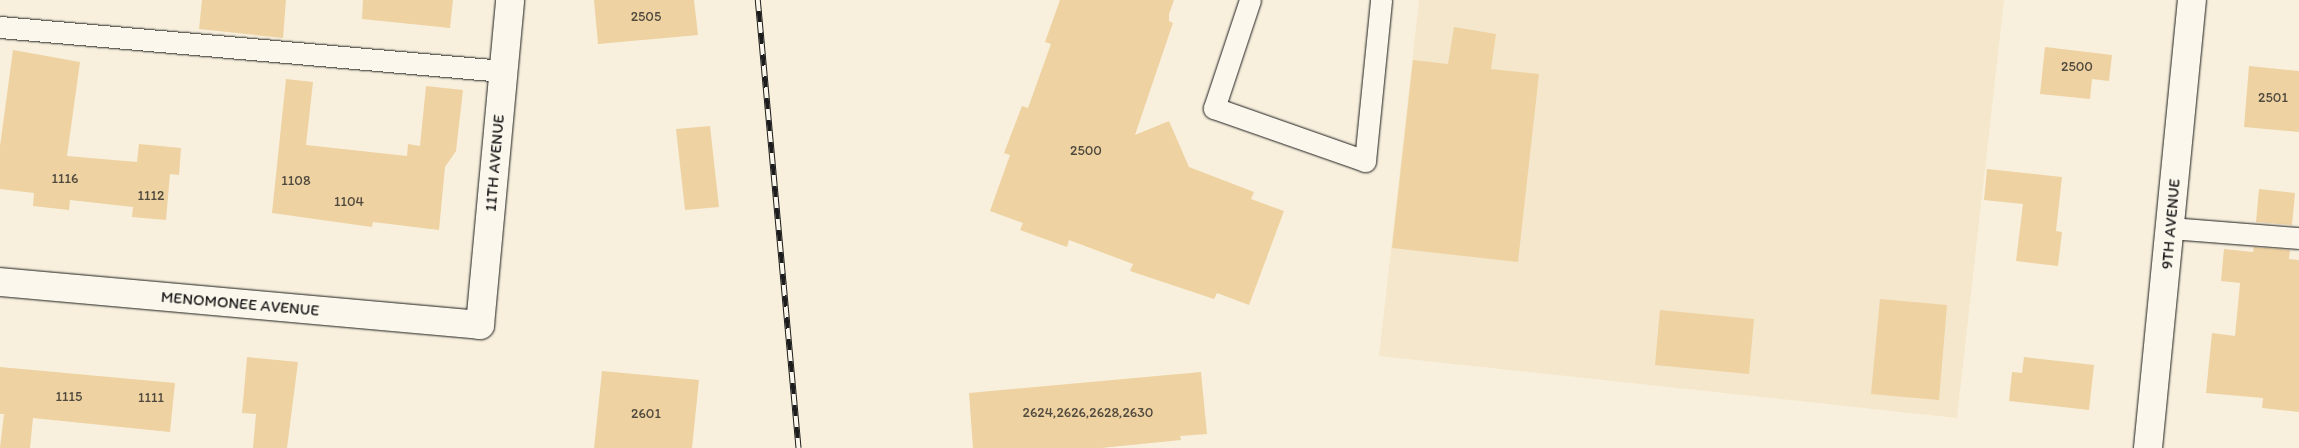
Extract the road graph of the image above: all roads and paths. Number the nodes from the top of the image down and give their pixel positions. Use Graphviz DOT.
graph roads {
  1 [pos="510,0"];
  2 [pos="1250,0"];
  3 [pos="1381,0"];
  4 [pos="2192,0"];
  5 [pos="0,27"];
  6 [pos="503,71"];
  7 [pos="2171,228"];
  8 [pos="2299,238"];
  9 [pos="0,282"];
  10 [pos="480,325"];
  11 [pos="2148,448"];
  1 -- 6 [label="street, 11TH AVENUE"];
  2 -- 3 [label="lane"];
  4 -- 7 [label="street, 9TH AVENUE"];
  5 -- 6 [label="lane"];
  6 -- 10 [label="street, 11TH AVENUE"];
  7 -- 8 [label="lane"];
  7 -- 11 [label="street, 9TH AVENUE"];
  9 -- 10 [label="street, MENOMONEE AVENUE"];
}
